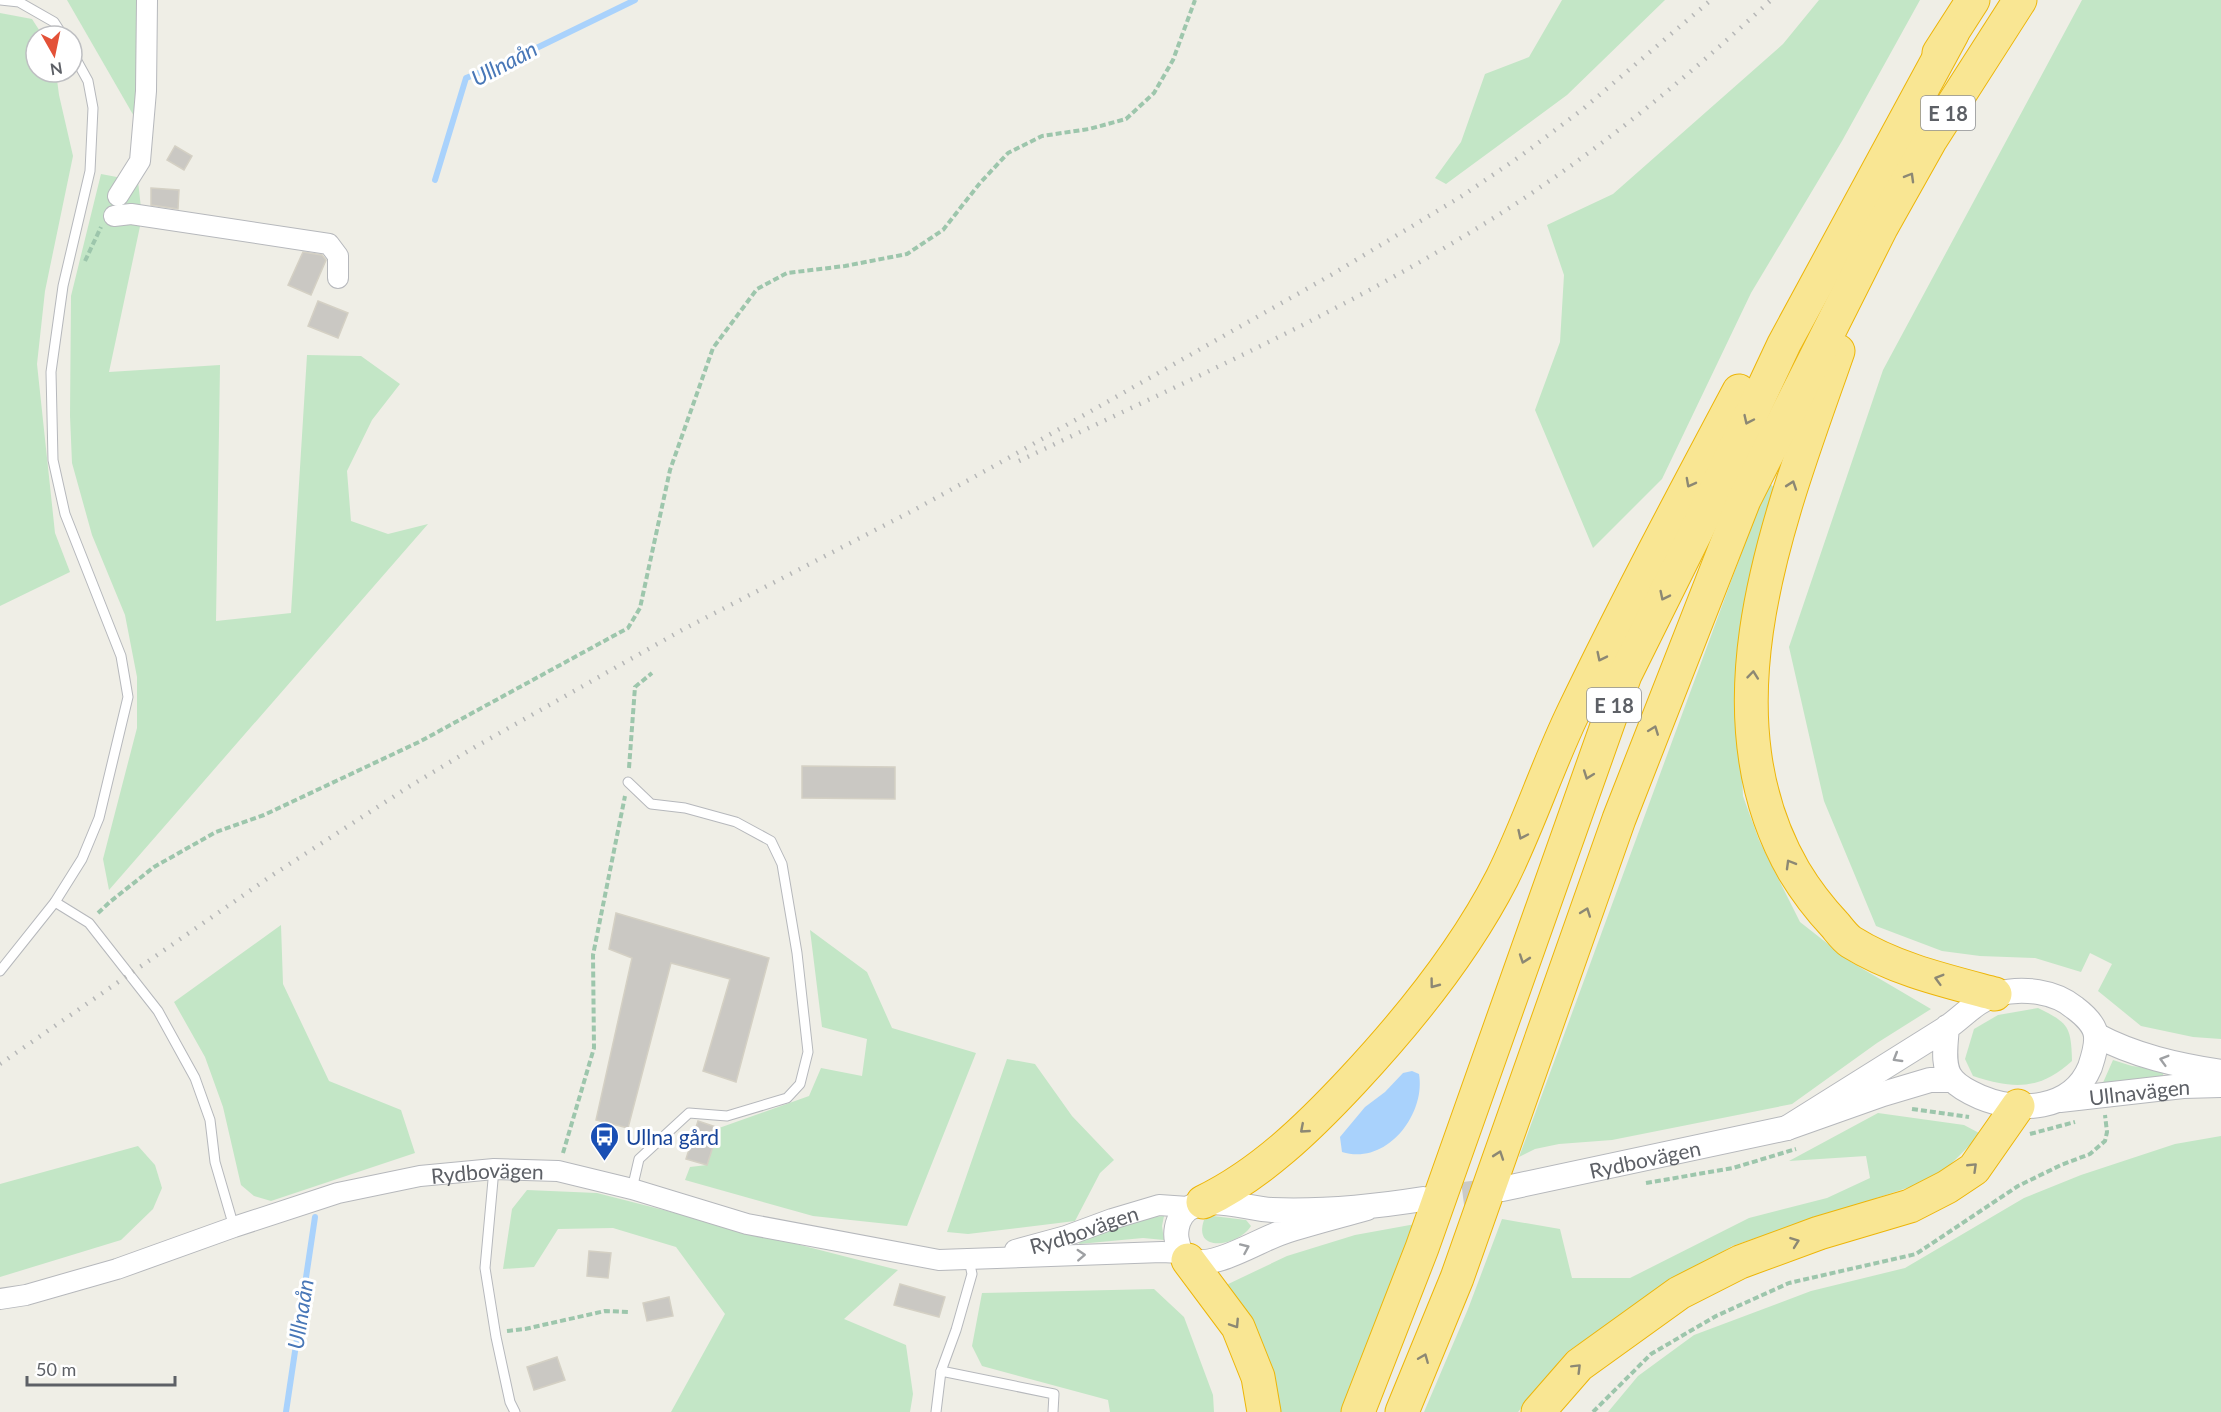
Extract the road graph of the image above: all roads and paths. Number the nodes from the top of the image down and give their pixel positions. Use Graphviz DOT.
graph roads {
  1 [pos="0,0"];
  2 [pos="147,0"];
  3 [pos="1195,0"];
  4 [pos="1973,0"];
  5 [pos="2020,0"];
  6 [pos="55,24"];
  7 [pos="1952,34"];
  8 [pos="84,74"];
  9 [pos="118,196"];
  10 [pos="114,216"];
  11 [pos="1881,228"];
  12 [pos="338,278"];
  13 [pos="63,286"];
  14 [pos="652,674"];
  15 [pos="628,782"];
  16 [pos="55,902"];
  17 [pos="88,923"];
  18 [pos="0,971"];
  19 [pos="1995,994"];
  20 [pos="1947,1027"];
  21 [pos="2096,1035"];
  22 [pos="2221,1071"];
  23 [pos="1952,1080"];
  24 [pos="2221,1085"];
  25 [pos="2058,1101"];
  26 [pos="1908,1108"];
  27 [pos="2093,1117"];
  28 [pos="2009,1119"];
  29 [pos="2082,1120"];
  30 [pos="1794,1138"];
  31 [pos="494,1169"];
  32 [pos="558,1171"];
  33 [pos="1639,1184"];
  34 [pos="632,1189"];
  35 [pos="1502,1189"];
  36 [pos="1423,1199"];
  37 [pos="1195,1205"];
  38 [pos="1367,1208"];
  39 [pos="234,1227"];
  40 [pos="1184,1257"];
  41 [pos="975,1260"];
  42 [pos="0,1299"];
  43 [pos="630,1312"];
  44 [pos="495,1332"];
  45 [pos="941,1371"];
  46 [pos="515,1412"];
  47 [pos="936,1412"];
  48 [pos="1053,1412"];
  49 [pos="1264,1412"];
  50 [pos="1358,1412"];
  51 [pos="1402,1412"];
  52 [pos="1538,1412"];
  53 [pos="1593,1412"];
  1 -- 6 [label="lane"];
  2 -- 9 [label="street"];
  3 -- 17 [label="path"];
  4 -- 7 [label="highway, E 18"];
  11 -- 5 [label="highway, E 18, one-way"];
  7 -- 37 [label="highway, one-way"];
  7 -- 50 [label="highway, E 18, one-way"];
  8 -- 13 [label="lane"];
  10 -- 12 [label="street"];
  10 -- 13 [label="path"];
  19 -- 11 [label="highway, one-way"];
  51 -- 11 [label="highway, E 18, one-way"];
  13 -- 16 [label="lane"];
  14 -- 15 [label="path"];
  15 -- 32 [label="path"];
  15 -- 34 [label="lane"];
  16 -- 17 [label="lane"];
  16 -- 18 [label="lane"];
  17 -- 39 [label="lane"];
  19 -- 20 [label="street"];
  19 -- 21 [label="street"];
  20 -- 23 [label="street"];
  20 -- 30 [label="street, Rydbovägen, one-way"];
  22 -- 21 [label="street, Ullnavägen, one-way"];
  21 -- 25 [label="street"];
  23 -- 28 [label="street"];
  23 -- 30 [label="street, Rydbovägen"];
  24 -- 25 [label="street, Ullnavägen"];
  25 -- 28 [label="street"];
  26 -- 28 [label="path"];
  27 -- 53 [label="path"];
  28 -- 29 [label="path"];
  52 -- 28 [label="highway, one-way"];
  30 -- 33 [label="path"];
  30 -- 35 [label="street, Rydbovägen"];
  31 -- 32 [label="street, Rydbovägen"];
  31 -- 39 [label="street, Rydbovägen"];
  31 -- 44 [label="lane"];
  32 -- 34 [label="street, Rydbovägen"];
  34 -- 41 [label="street, Rydbovägen"];
  36 -- 38 [label="street, Rydbovägen"];
  37 -- 38 [label="street, Rydbovägen"];
  37 -- 40 [label="street"];
  37 -- 41 [label="street, Rydbovägen"];
  40 -- 38 [label="street, Rydbovägen, one-way"];
  39 -- 42 [label="street, Rydbovägen"];
  41 -- 40 [label="street, Rydbovägen, one-way"];
  40 -- 49 [label="highway, one-way"];
  41 -- 45 [label="lane"];
  43 -- 44 [label="path"];
  44 -- 46 [label="lane"];
  45 -- 47 [label="lane"];
  45 -- 48 [label="lane"];
}
